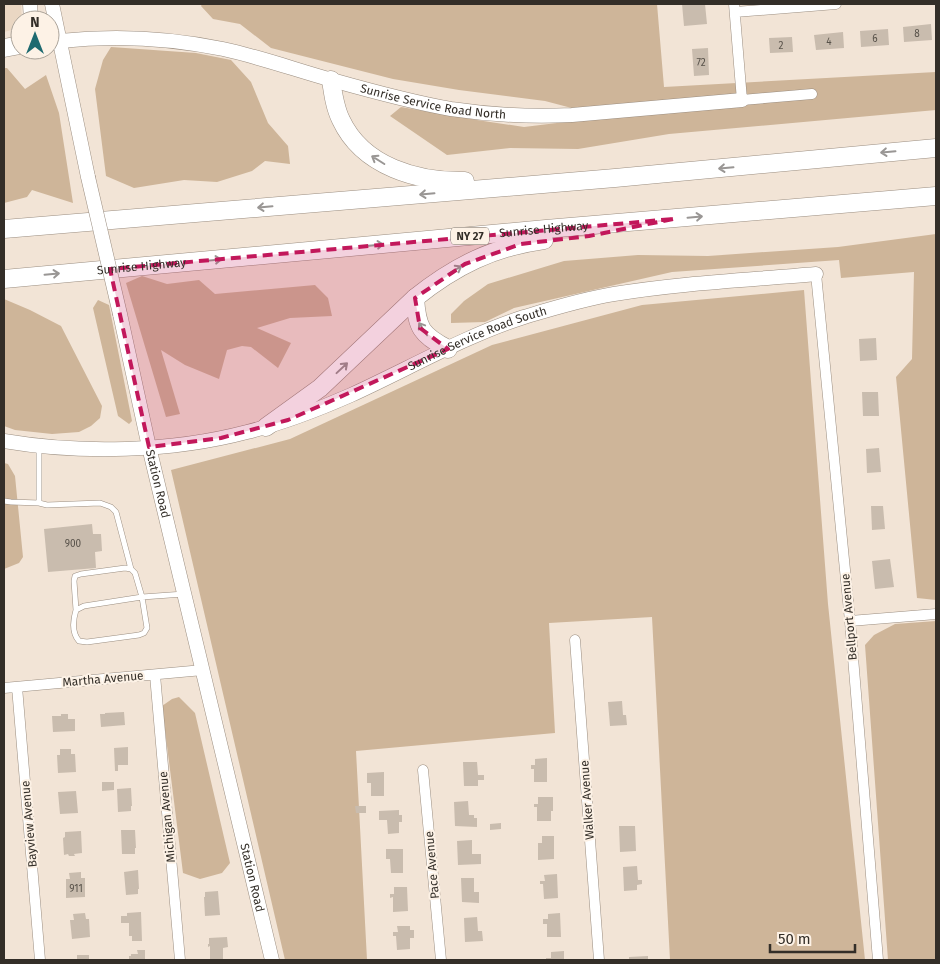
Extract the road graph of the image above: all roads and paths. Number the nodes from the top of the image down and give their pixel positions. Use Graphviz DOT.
graph roads {
  1 [pos="836,4"];
  2 [pos="734,8"];
  3 [pos="60,41"];
  4 [pos="60,60"];
  5 [pos="331,80"];
  6 [pos="812,94"];
  7 [pos="742,100"];
  8 [pos="936,148"];
  9 [pos="615,178"];
  10 [pos="936,196"];
  11 [pos="673,219"];
  12 [pos="4,229"];
  13 [pos="816,274"];
  14 [pos="4,279"];
  15 [pos="415,298"];
  16 [pos="448,349"];
  17 [pos="266,427"];
  18 [pos="4,441"];
  19 [pos="40,446"];
  20 [pos="149,447"];
  21 [pos="4,501"];
  22 [pos="39,503"];
  23 [pos="131,570"];
  24 [pos="184,594"];
  25 [pos="142,597"];
  26 [pos="76,610"];
  27 [pos="936,614"];
  28 [pos="850,621"];
  29 [pos="575,640"];
  30 [pos="203,670"];
  31 [pos="155,675"];
  32 [pos="17,687"];
  33 [pos="4,688"];
  34 [pos="423,770"];
  35 [pos="40,960"];
  36 [pos="180,960"];
  37 [pos="272,960"];
  38 [pos="441,960"];
  39 [pos="599,960"];
  40 [pos="878,960"];
  1 -- 2 [label="street"];
  2 -- 7 [label="street"];
  3 -- 5 [label="street, Sunrise Service Road North"];
  4 -- 20 [label="street, Station Road, bridge"];
  5 -- 7 [label="street, Sunrise Service Road North"];
  9 -- 5 [label="highway, one-way"];
  6 -- 7 [label="street, Sunrise Service Road North"];
  8 -- 9 [label="highway, one-way"];
  9 -- 12 [label="highway, one-way"];
  11 -- 10 [label="highway, Sunrise Highway / NY 27, one-way"];
  14 -- 11 [label="highway, Sunrise Highway / NY 27, one-way"];
  15 -- 11 [label="highway, one-way"];
  13 -- 16 [label="street, Sunrise Service Road South"];
  13 -- 28 [label="street, Bellport Avenue"];
  16 -- 15 [label="highway, one-way"];
  17 -- 15 [label="highway, one-way"];
  16 -- 17 [label="street, Sunrise Service Road South"];
  17 -- 20 [label="street, Sunrise Service Road South"];
  18 -- 19 [label="street, Sunrise Service Road South"];
  19 -- 20 [label="street, Sunrise Service Road South"];
  19 -- 22 [label="lane"];
  20 -- 24 [label="street, Station Road"];
  21 -- 22 [label="lane"];
  22 -- 23 [label="lane"];
  23 -- 25 [label="lane"];
  23 -- 26 [label="lane"];
  24 -- 25 [label="lane"];
  24 -- 30 [label="street, Station Road"];
  25 -- 26 [label="lane"];
  25 -- 26 [label="lane"];
  27 -- 28 [label="street"];
  28 -- 40 [label="street, Bellport Avenue"];
  29 -- 39 [label="street, Walker Avenue"];
  30 -- 31 [label="street, Martha Avenue"];
  30 -- 37 [label="street, Station Road"];
  31 -- 32 [label="street, Martha Avenue"];
  31 -- 36 [label="street, Michigan Avenue"];
  32 -- 33 [label="street, Martha Avenue"];
  32 -- 35 [label="street, Bayview Avenue"];
  34 -- 38 [label="street, Pace Avenue"];
}
